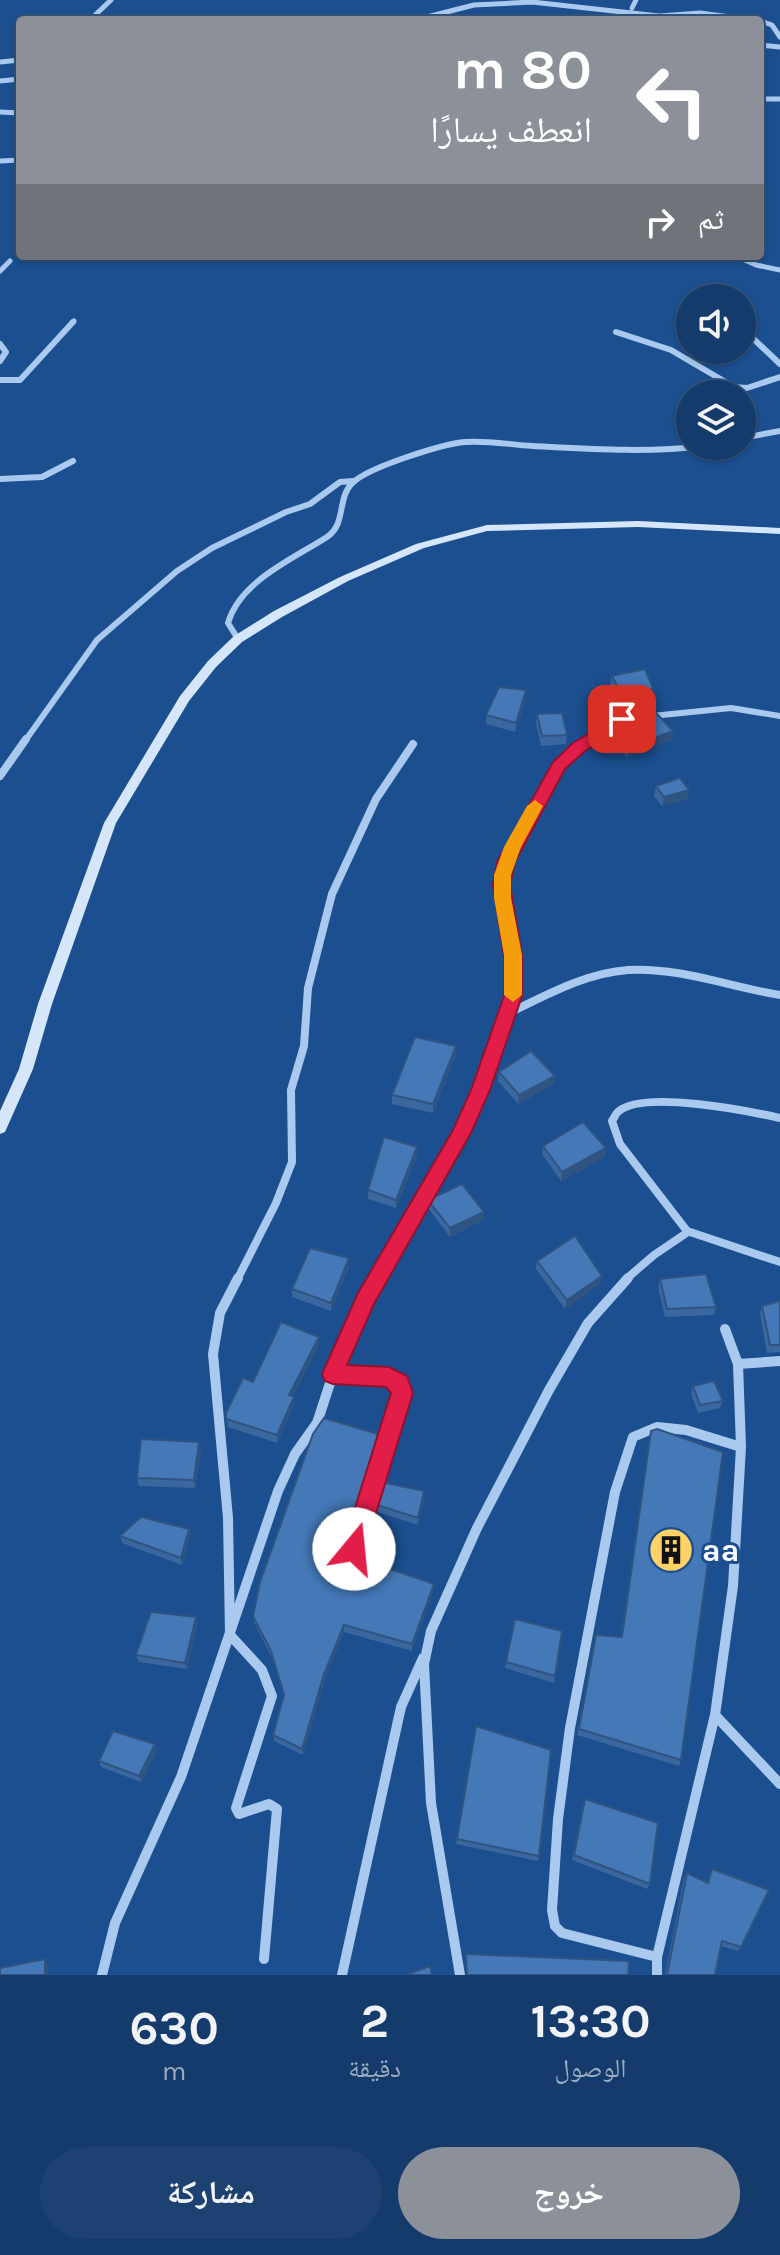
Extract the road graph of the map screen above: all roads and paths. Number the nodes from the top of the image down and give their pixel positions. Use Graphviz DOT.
graph roads {
  1 [pos="111,0"];
  2 [pos="636,0"];
  3 [pos="526,1"];
  4 [pos="574,5"];
  5 [pos="632,8"];
  6 [pos="94,16"];
  7 [pos="435,16"];
  8 [pos="659,16"];
  9 [pos="723,16"];
  10 [pos="764,22"];
  11 [pos="780,37"];
  12 [pos="745,260"];
  13 [pos="10,261"];
  14 [pos="780,270"];
  15 [pos="0,271"];
  16 [pos="74,321"];
  17 [pos="616,332"];
  18 [pos="756,341"];
  19 [pos="0,344"];
  20 [pos="0,361"];
  21 [pos="780,364"];
  22 [pos="780,377"];
  23 [pos="0,380"];
  24 [pos="780,431"];
  25 [pos="756,435"];
  26 [pos="676,449"];
  27 [pos="73,461"];
  28 [pos="0,479"];
  29 [pos="353,481"];
  30 [pos="780,531"];
  31 [pos="238,639"];
  32 [pos="780,716"];
  33 [pos="413,744"];
  34 [pos="0,776"];
  35 [pos="780,995"];
  36 [pos="507,1014"];
  37 [pos="780,1118"];
  38 [pos="0,1128"];
  39 [pos="688,1232"];
  40 [pos="780,1262"];
  41 [pos="725,1329"];
  42 [pos="780,1361"];
  43 [pos="738,1364"];
  44 [pos="333,1374"];
  45 [pos="741,1447"];
  46 [pos="354,1549"];
  47 [pos="230,1635"];
  48 [pos="425,1654"];
  49 [pos="715,1715"];
  50 [pos="780,1784"];
  51 [pos="657,1957"];
  52 [pos="264,1959"];
  53 [pos="102,1975"];
  54 [pos="342,1975"];
  55 [pos="460,1975"];
  56 [pos="657,1975"];
  1 -- 6 [label="street"];
  2 -- 5 [label="street"];
  3 -- 7 [label="street"];
  3 -- 8 [label="street"];
  4 -- 5 [label="street"];
  5 -- 8 [label="street"];
  8 -- 9 [label="street"];
  10 -- 11 [label="street"];
  12 -- 14 [label="street"];
  13 -- 15 [label="street"];
  16 -- 23 [label="street"];
  17 -- 22 [label="street"];
  18 -- 21 [label="street"];
  19 -- 20 [label="street"];
  24 -- 25 [label="street"];
  26 -- 29 [label="street"];
  27 -- 28 [label="street"];
  29 -- 31 [label="street"];
  29 -- 34 [label="street"];
  30 -- 31 [label="main road"];
  31 -- 38 [label="main road"];
  32 -- 36 [label="street"];
  33 -- 47 [label="street"];
  35 -- 36 [label="street"];
  36 -- 44 [label="street"];
  37 -- 39 [label="street"];
  39 -- 40 [label="street"];
  39 -- 48 [label="street"];
  41 -- 43 [label="street"];
  42 -- 43 [label="street"];
  43 -- 45 [label="street"];
  44 -- 46 [label="street"];
  44 -- 47 [label="street"];
  45 -- 49 [label="street"];
  45 -- 51 [label="street"];
  47 -- 52 [label="street"];
  47 -- 53 [label="street"];
  48 -- 54 [label="street"];
  48 -- 55 [label="street"];
  49 -- 50 [label="street"];
  49 -- 51 [label="street"];
  51 -- 56 [label="street"];
}
